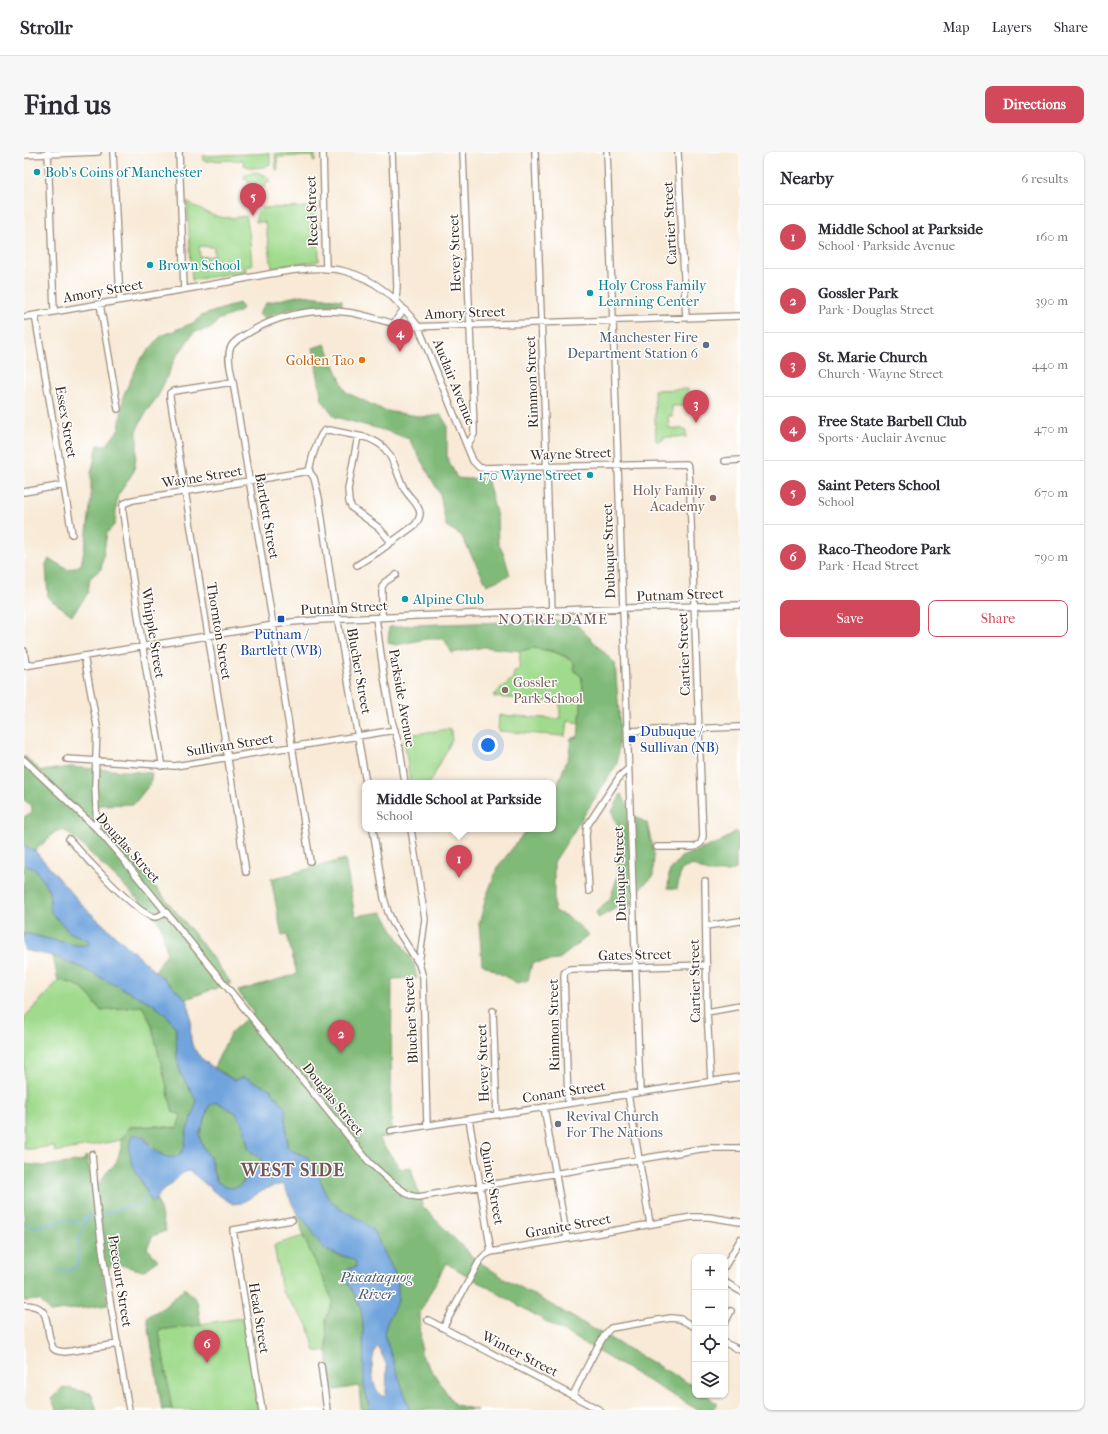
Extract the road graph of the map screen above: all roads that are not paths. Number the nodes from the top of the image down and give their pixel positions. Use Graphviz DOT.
graph roads {
  1 [pos="98,152"];
  2 [pos="114,152"];
  3 [pos="179,152"];
  4 [pos="322,152"];
  5 [pos="392,152"];
  6 [pos="463,152"];
  7 [pos="535,152"];
  8 [pos="607,152"];
  9 [pos="678,152"];
  10 [pos="48,153"];
  11 [pos="24,155"];
  12 [pos="326,269"];
  13 [pos="184,289"];
  14 [pos="120,300"];
  15 [pos="396,300"];
  16 [pos="100,304"];
  17 [pos="404,309"];
  18 [pos="54,311"];
  19 [pos="35,315"];
  20 [pos="740,316"];
  21 [pos="24,317"];
  22 [pos="686,318"];
  23 [pos="612,320"];
  24 [pos="542,322"];
  25 [pos="393,324"];
  26 [pos="470,324"];
  27 [pos="418,326"];
  28 [pos="233,382"];
  29 [pos="118,409"];
  30 [pos="358,436"];
  31 [pos="467,446"];
  32 [pos="740,460"];
  33 [pos="725,461"];
  34 [pos="687,464"];
  35 [pos="617,465"];
  36 [pos="547,467"];
  37 [pos="309,471"];
  38 [pos="248,482"];
  39 [pos="64,485"];
  40 [pos="24,492"];
  41 [pos="185,492"];
  42 [pos="123,504"];
  43 [pos="72,534"];
  44 [pos="391,542"];
  45 [pos="357,565"];
  46 [pos="396,575"];
  47 [pos="740,605"];
  48 [pos="694,606"];
  49 [pos="623,608"];
  50 [pos="552,611"];
  51 [pos="379,618"];
  52 [pos="338,619"];
  53 [pos="273,625"];
  54 [pos="208,636"];
  55 [pos="143,647"];
  56 [pos="24,651"];
  57 [pos="84,656"];
  58 [pos="25,666"];
  59 [pos="740,727"];
  60 [pos="699,728"];
  61 [pos="395,730"];
  62 [pos="628,731"];
  63 [pos="358,736"];
  64 [pos="292,746"];
  65 [pos="228,757"];
  66 [pos="67,759"];
  67 [pos="24,760"];
  68 [pos="96,762"];
  69 [pos="161,766"];
  70 [pos="628,769"];
  71 [pos="365,780"];
  72 [pos="404,780"];
  73 [pos="97,829"];
  74 [pos="373,832"];
  75 [pos="411,832"];
  76 [pos="69,839"];
  77 [pos="657,847"];
  78 [pos="310,861"];
  79 [pos="246,872"];
  80 [pos="705,881"];
  81 [pos="589,891"];
  82 [pos="166,912"];
  83 [pos="740,921"];
  84 [pos="706,926"];
  85 [pos="419,964"];
  86 [pos="707,965"];
  87 [pos="635,966"];
  88 [pos="565,971"];
  89 [pos="740,1006"];
  90 [pos="493,1011"];
  91 [pos="707,1012"];
  92 [pos="740,1077"];
  93 [pos="711,1081"];
  94 [pos="640,1092"];
  95 [pos="628,1094"];
  96 [pos="568,1103"];
  97 [pos="544,1107"];
  98 [pos="497,1115"];
  99 [pos="469,1119"];
  100 [pos="427,1125"];
  101 [pos="391,1131"];
  102 [pos="740,1148"];
  103 [pos="92,1154"];
  104 [pos="639,1160"];
  105 [pos="556,1174"];
  106 [pos="480,1186"];
  107 [pos="292,1220"];
  108 [pos="740,1222"];
  109 [pos="650,1224"];
  110 [pos="567,1239"];
  111 [pos="740,1240"];
  112 [pos="491,1252"];
  113 [pos="728,1261"];
  114 [pos="728,1284"];
  115 [pos="740,1291"];
  116 [pos="24,1305"];
  117 [pos="731,1311"];
  118 [pos="728,1317"];
  119 [pos="428,1320"];
  120 [pos="692,1324"];
  121 [pos="443,1328"];
  122 [pos="118,1344"];
  123 [pos="728,1344"];
  124 [pos="740,1350"];
  125 [pos="321,1365"];
  126 [pos="573,1395"];
  127 [pos="129,1410"];
  128 [pos="262,1410"];
  129 [pos="328,1410"];
  130 [pos="600,1410"];
  1 -- 10 [label="street"];
  2 -- 14 [label="street"];
  3 -- 13 [label="street"];
  4 -- 12 [label="street, Reed Street"];
  5 -- 15 [label="street"];
  6 -- 26 [label="street, Hevey Street"];
  7 -- 24 [label="street, Rimmon Street"];
  8 -- 23 [label="street, Dubuque Street"];
  9 -- 22 [label="street, Cartier Street"];
  10 -- 11 [label="street"];
  10 -- 18 [label="street"];
  12 -- 13 [label="street, Amory Street"];
  12 -- 15 [label="street, Amory Street"];
  13 -- 14 [label="street, Amory Street"];
  14 -- 16 [label="street, Amory Street"];
  15 -- 17 [label="street, Amory Street"];
  16 -- 18 [label="street, Amory Street"];
  16 -- 29 [label="street"];
  17 -- 25 [label="street"];
  17 -- 27 [label="street, Amory Street"];
  18 -- 19 [label="street, Amory Street"];
  19 -- 21 [label="street, Amory Street"];
  19 -- 39 [label="street, Essex Street"];
  20 -- 22 [label="street, Amory Street"];
  22 -- 23 [label="street, Amory Street"];
  23 -- 24 [label="street, Amory Street"];
  23 -- 35 [label="street, Dubuque Street"];
  24 -- 26 [label="street, Amory Street"];
  24 -- 36 [label="street, Rimmon Street"];
  25 -- 27 [label="street, Bartlett Street"];
  25 -- 28 [label="street, Bartlett Street"];
  26 -- 27 [label="street, Amory Street"];
  26 -- 31 [label="street, Hevey Street"];
  27 -- 31 [label="street, Auclair Avenue"];
  28 -- 38 [label="street, Bartlett Street"];
  28 -- 41 [label="street, Thornton Street"];
  30 -- 37 [label="street"];
  30 -- 44 [label="street"];
  30 -- 44 [label="street"];
  31 -- 36 [label="street, Wayne Street"];
  32 -- 33 [label="street"];
  34 -- 35 [label="street, Wayne Street"];
  34 -- 48 [label="street, Cartier Street"];
  35 -- 36 [label="street, Wayne Street"];
  35 -- 49 [label="street, Dubuque Street"];
  36 -- 50 [label="street, Rimmon Street"];
  37 -- 38 [label="street, Wayne Street"];
  37 -- 52 [label="street, Blucher Street"];
  38 -- 41 [label="street, Wayne Street"];
  38 -- 53 [label="street, Bartlett Street"];
  39 -- 40 [label="street"];
  39 -- 43 [label="street, Essex Street"];
  41 -- 42 [label="street, Wayne Street"];
  41 -- 54 [label="street, Thornton Street"];
  42 -- 55 [label="street, Whipple Street"];
  44 -- 45 [label="street"];
  46 -- 51 [label="street, Parkside Avenue"];
  47 -- 48 [label="street, Putnam Street"];
  48 -- 49 [label="street, Putnam Street"];
  48 -- 60 [label="street, Cartier Street"];
  49 -- 50 [label="street, Putnam Street"];
  49 -- 62 [label="street, Dubuque Street"];
  50 -- 51 [label="street, Putnam Street"];
  51 -- 52 [label="street, Putnam Street"];
  51 -- 61 [label="street, Parkside Avenue"];
  52 -- 53 [label="street, Putnam Street"];
  52 -- 63 [label="street, Blucher Street"];
  53 -- 54 [label="street, Putnam Street"];
  53 -- 64 [label="street, Bartlett Street"];
  54 -- 55 [label="street, Putnam Street"];
  54 -- 65 [label="street, Thornton Street"];
  55 -- 57 [label="street, Putnam Street"];
  55 -- 69 [label="street, Whipple Street"];
  56 -- 58 [label="street"];
  57 -- 58 [label="street, Putnam Street"];
  57 -- 68 [label="street"];
  59 -- 60 [label="street"];
  60 -- 62 [label="street"];
  60 -- 77 [label="street, Cartier Street"];
  61 -- 63 [label="street, Sullivan Street"];
  61 -- 72 [label="street, Parkside Avenue"];
  62 -- 70 [label="street, Dubuque Street"];
  63 -- 64 [label="street, Sullivan Street"];
  63 -- 71 [label="street, Blucher Street"];
  64 -- 65 [label="street, Sullivan Street"];
  64 -- 78 [label="street, Bartlett Street"];
  65 -- 69 [label="street, Sullivan Street"];
  65 -- 79 [label="street, Thornton Street"];
  66 -- 68 [label="street, Sullivan Street"];
  67 -- 73 [label="street, Douglas Street"];
  68 -- 69 [label="street, Sullivan Street"];
  68 -- 73 [label="street"];
  70 -- 81 [label="street"];
  70 -- 87 [label="street, Dubuque Street"];
  73 -- 82 [label="street, Douglas Street"];
  74 -- 85 [label="street, Blucher Street"];
  75 -- 85 [label="street"];
  76 -- 82 [label="street"];
  80 -- 84 [label="street, Cartier Street"];
  82 -- 106 [label="street, Douglas Street"];
  83 -- 84 [label="street"];
  84 -- 86 [label="street, Cartier Street"];
  85 -- 100 [label="street, Blucher Street"];
  86 -- 87 [label="street, Gates Street"];
  86 -- 91 [label="street, Cartier Street"];
  87 -- 88 [label="street, Gates Street"];
  87 -- 94 [label="street, Dubuque Street"];
  88 -- 96 [label="street, Rimmon Street"];
  89 -- 91 [label="street"];
  90 -- 98 [label="street, Hevey Street"];
  91 -- 93 [label="street, Cartier Street"];
  92 -- 93 [label="street, Conant Street"];
  93 -- 94 [label="street, Conant Street"];
  94 -- 95 [label="street, Conant Street"];
  95 -- 96 [label="street, Conant Street"];
  95 -- 104 [label="street"];
  96 -- 97 [label="street, Conant Street"];
  97 -- 98 [label="street, Conant Street"];
  97 -- 105 [label="street"];
  98 -- 99 [label="street, Conant Street"];
  99 -- 100 [label="street, Conant Street"];
  99 -- 106 [label="street, Quincy Street"];
  100 -- 101 [label="street, Conant Street"];
  102 -- 104 [label="street, Douglas Street"];
  103 -- 122 [label="street, Precourt Street"];
  104 -- 105 [label="street, Douglas Street"];
  104 -- 109 [label="street"];
  105 -- 106 [label="street, Douglas Street"];
  105 -- 110 [label="street"];
  106 -- 112 [label="street, Quincy Street"];
  107 -- 128 [label="street, Head Street"];
  108 -- 109 [label="street, Granite Street"];
  109 -- 110 [label="street, Granite Street"];
  110 -- 112 [label="street, Granite Street"];
  111 -- 113 [label="street"];
  112 -- 121 [label="street"];
  114 -- 115 [label="street"];
  116 -- 122 [label="street"];
  117 -- 118 [label="street"];
  119 -- 121 [label="street, Winter Street"];
  120 -- 126 [label="street"];
  121 -- 126 [label="street, Winter Street"];
  122 -- 127 [label="street, Precourt Street"];
  123 -- 124 [label="street"];
  125 -- 129 [label="street"];
  126 -- 130 [label="street, Winter Street"];
}
